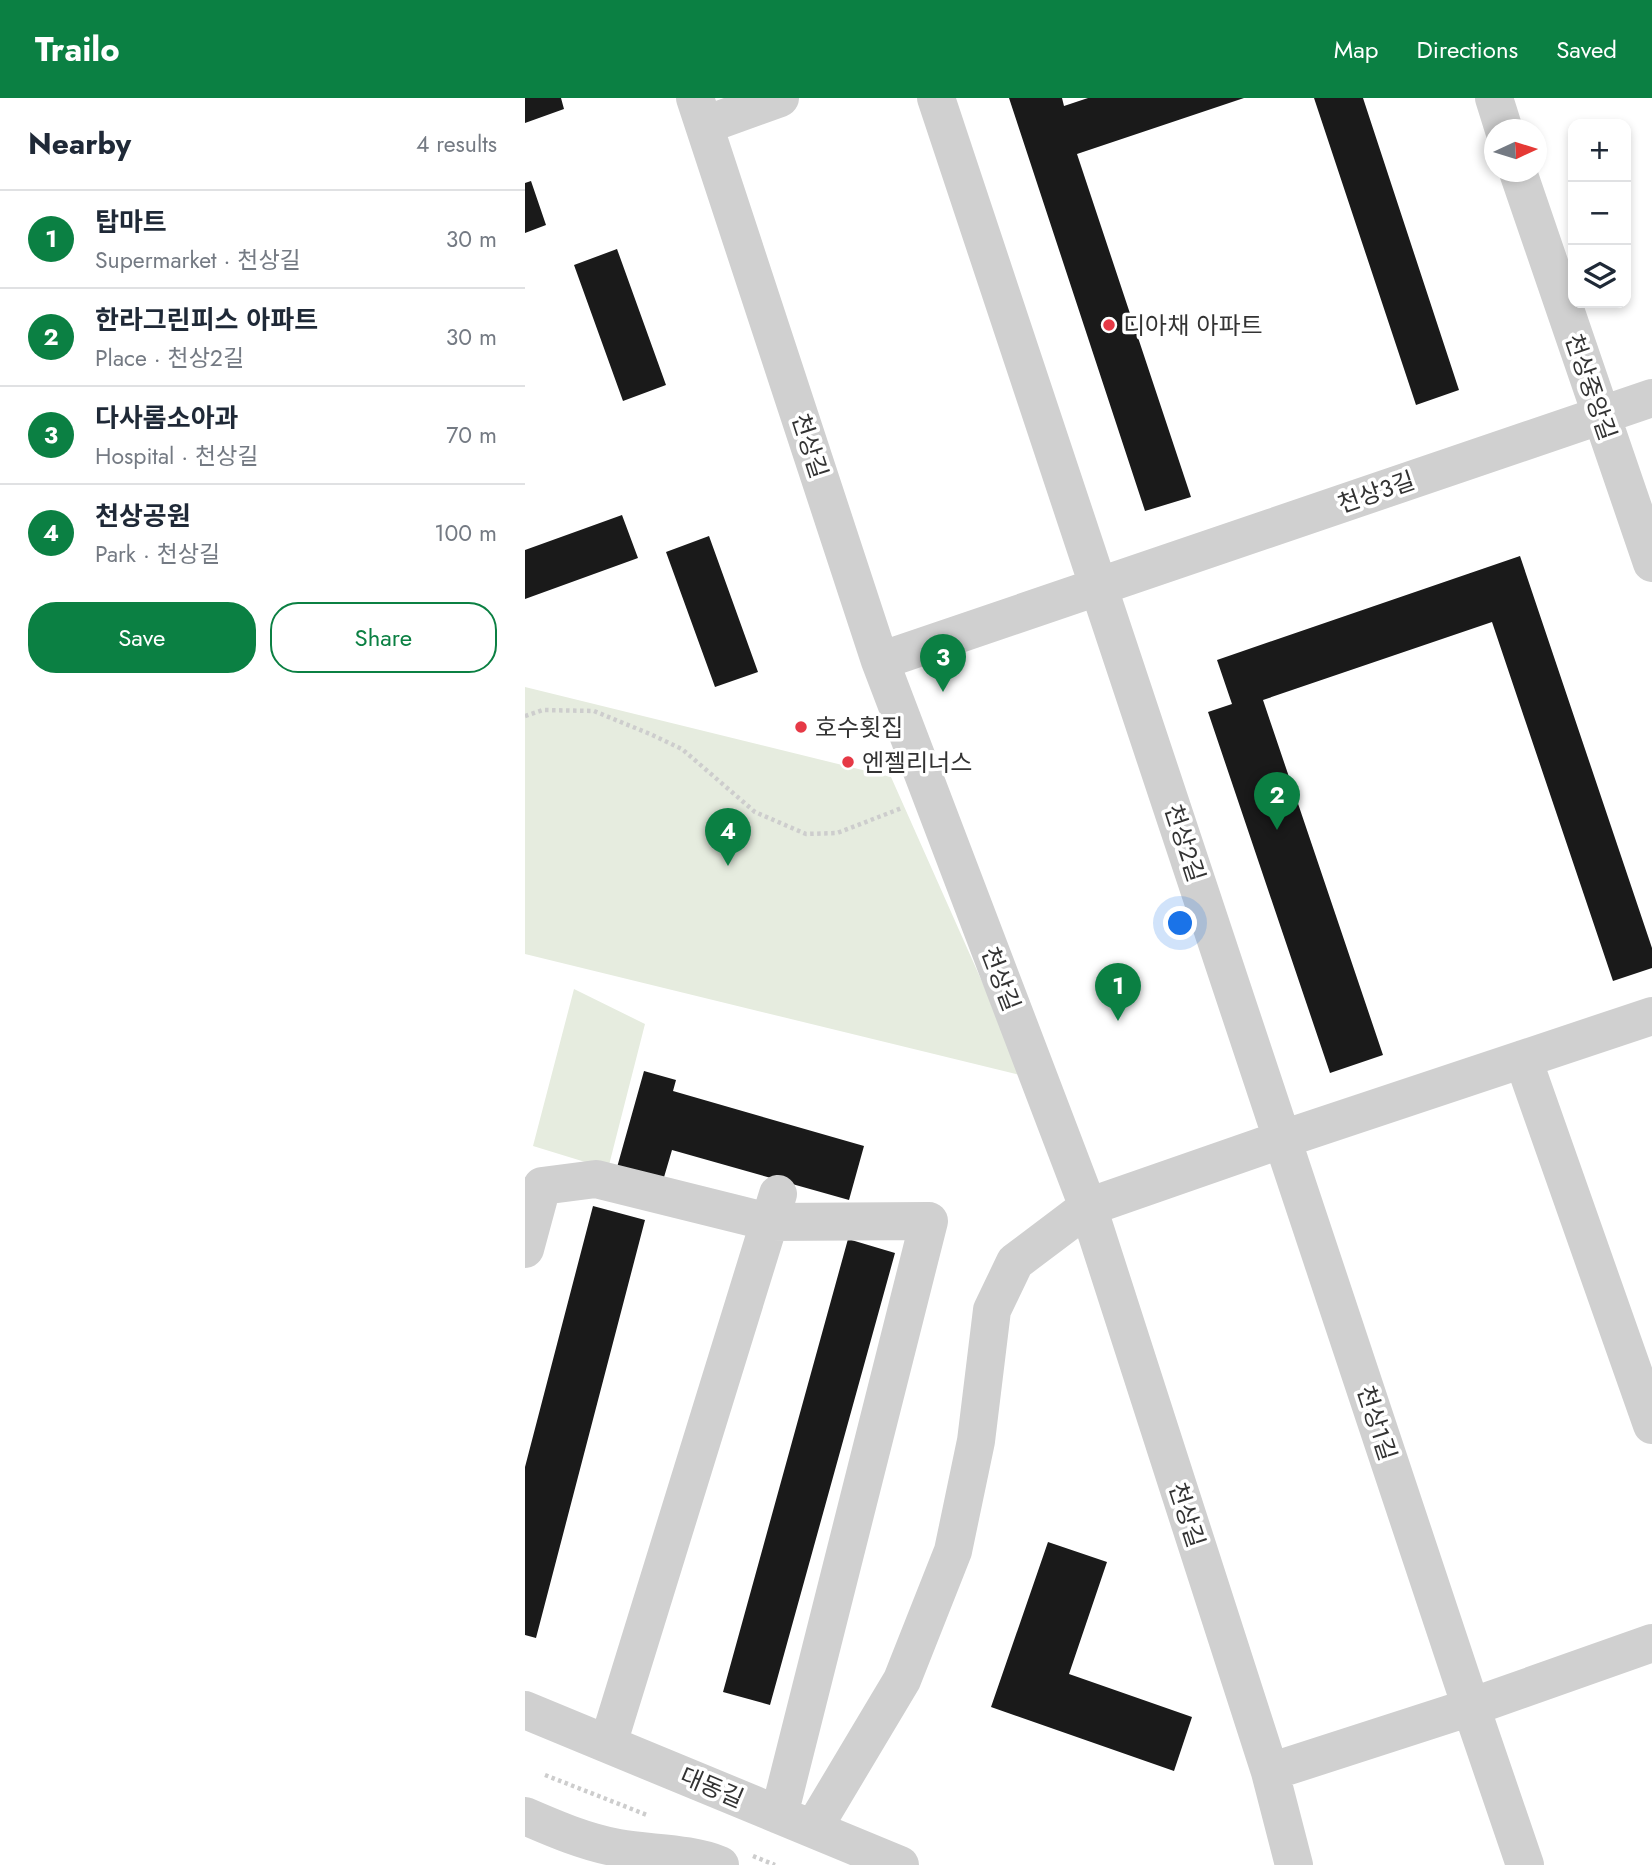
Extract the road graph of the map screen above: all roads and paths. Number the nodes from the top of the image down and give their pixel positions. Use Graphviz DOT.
graph roads {
  1 [pos="780,98"];
  2 [pos="936,98"];
  3 [pos="1494,98"];
  4 [pos="700,112"];
  5 [pos="1501,119"];
  6 [pos="1521,182"];
  7 [pos="1652,398"];
  8 [pos="1601,415"];
  9 [pos="1652,563"];
  10 [pos="1101,587"];
  11 [pos="880,661"];
  12 [pos="525,716"];
  13 [pos="932,796"];
  14 [pos="1652,1016"];
  15 [pos="1523,1059"];
  16 [pos="1283,1139"];
  17 [pos="1088,1207"];
  18 [pos="773,1208"];
  19 [pos="525,1249"];
  20 [pos="1652,1425"];
  21 [pos="1652,1643"];
  22 [pos="1471,1707"];
  23 [pos="525,1710"];
  24 [pos="608,1744"];
  25 [pos="1271,1772"];
  26 [pos="525,1816"];
  27 [pos="796,1822"];
  28 [pos="720,1865"];
  29 [pos="900,1865"];
  30 [pos="1294,1865"];
  31 [pos="1525,1865"];
  1 -- 4 [label="street"];
  2 -- 10 [label="street"];
  3 -- 5 [label="street"];
  4 -- 11 [label="street, 천상길"];
  6 -- 8 [label="street, 천상중앙길"];
  7 -- 8 [label="street, 천상3길"];
  8 -- 9 [label="street, 천상중앙길"];
  8 -- 10 [label="street, 천상3길"];
  10 -- 11 [label="street, 천상3길"];
  10 -- 16 [label="street, 천상2길"];
  11 -- 13 [label="street, 천상길"];
  12 -- 13 [label="path"];
  13 -- 17 [label="street, 천상길"];
  14 -- 15 [label="street"];
  15 -- 16 [label="street"];
  15 -- 20 [label="street"];
  16 -- 17 [label="street"];
  16 -- 22 [label="street, 천상1길"];
  17 -- 25 [label="street, 천상길"];
  17 -- 27 [label="street"];
  18 -- 19 [label="street"];
  18 -- 24 [label="street"];
  18 -- 27 [label="street"];
  21 -- 22 [label="street"];
  22 -- 25 [label="street"];
  22 -- 31 [label="street, 천상1길"];
  23 -- 24 [label="street, 대동길"];
  24 -- 27 [label="street, 대동길"];
  25 -- 30 [label="street, 천상길"];
  26 -- 28 [label="street"];
  27 -- 29 [label="street, 대동길"];
}
